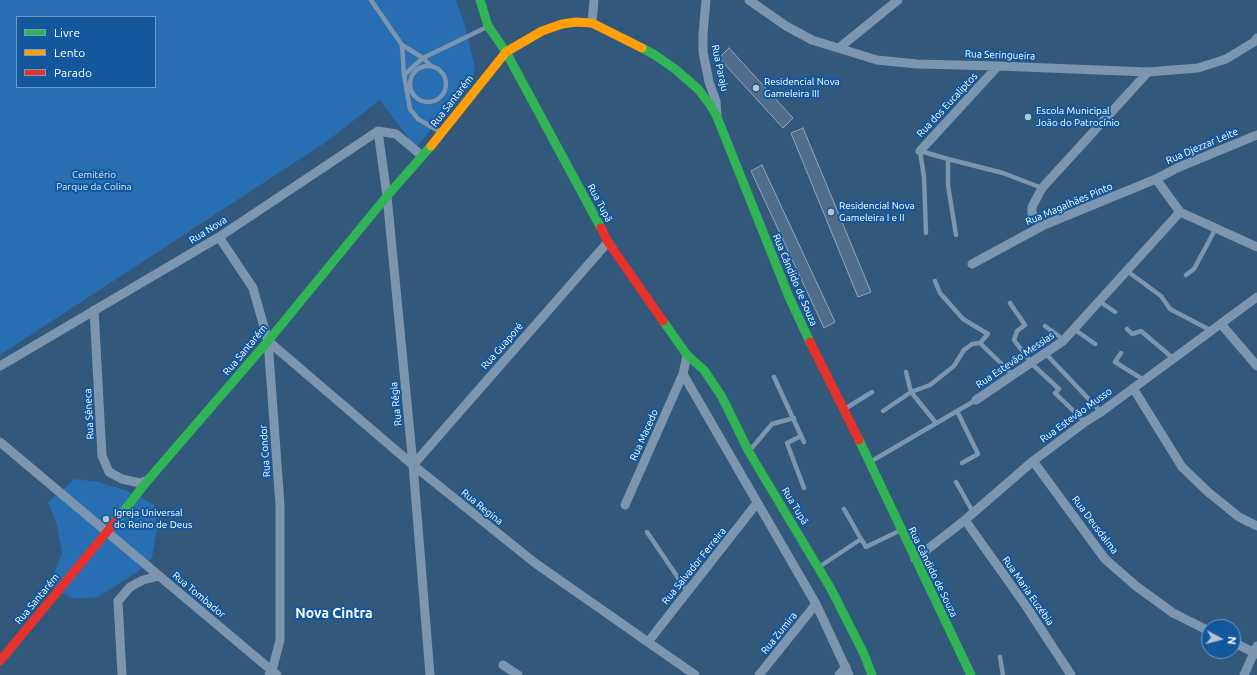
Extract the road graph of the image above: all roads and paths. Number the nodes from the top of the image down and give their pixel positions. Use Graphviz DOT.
graph roads {
  1 [pos="372,0"];
  2 [pos="480,0"];
  3 [pos="594,0"];
  4 [pos="706,0"];
  5 [pos="748,0"];
  6 [pos="898,0"];
  7 [pos="592,23"];
  8 [pos="488,26"];
  9 [pos="1257,38"];
  10 [pos="402,45"];
  11 [pos="840,48"];
  12 [pos="506,52"];
  13 [pos="423,58"];
  14 [pos="430,66"];
  15 [pos="998,66"];
  16 [pos="1148,72"];
  17 [pos="404,75"];
  18 [pos="410,82"];
  19 [pos="717,117"];
  20 [pos="378,131"];
  21 [pos="442,133"];
  22 [pos="1257,135"];
  23 [pos="920,151"];
  24 [pos="421,156"];
  25 [pos="948,159"];
  26 [pos="1156,179"];
  27 [pos="1042,188"];
  28 [pos="387,196"];
  29 [pos="1180,212"];
  30 [pos="1044,225"];
  31 [pos="1216,228"];
  32 [pos="926,232"];
  33 [pos="956,235"];
  34 [pos="219,237"];
  35 [pos="608,242"];
  36 [pos="1257,247"];
  37 [pos="972,264"];
  38 [pos="1126,271"];
  39 [pos="1186,275"];
  40 [pos="935,281"];
  41 [pos="1257,297"];
  42 [pos="1099,301"];
  43 [pos="1010,303"];
  44 [pos="94,310"];
  45 [pos="1115,312"];
  46 [pos="1221,324"];
  47 [pos="1045,326"];
  48 [pos="1074,329"];
  49 [pos="1127,330"];
  50 [pos="1212,331"];
  51 [pos="1064,340"];
  52 [pos="268,341"];
  53 [pos="980,343"];
  54 [pos="1095,344"];
  55 [pos="1045,352"];
  56 [pos="1121,353"];
  57 [pos="687,355"];
  58 [pos="1174,359"];
  59 [pos="1031,362"];
  60 [pos="0,366"];
  61 [pos="1257,366"];
  62 [pos="906,372"];
  63 [pos="683,374"];
  64 [pos="1013,375"];
  65 [pos="774,377"];
  66 [pos="1144,380"];
  67 [pos="1133,388"];
  68 [pos="872,392"];
  69 [pos="911,392"];
  70 [pos="976,400"];
  71 [pos="844,410"];
  72 [pos="957,410"];
  73 [pos="883,411"];
  74 [pos="1101,412"];
  75 [pos="794,418"];
  76 [pos="1085,422"];
  77 [pos="936,423"];
  78 [pos="801,436"];
  79 [pos="0,442"];
  80 [pos="804,442"];
  81 [pos="749,452"];
  82 [pos="1033,461"];
  83 [pos="870,462"];
  84 [pos="962,463"];
  85 [pos="413,465"];
  86 [pos="148,480"];
  87 [pos="956,482"];
  88 [pos="804,488"];
  89 [pos="757,504"];
  90 [pos="625,505"];
  91 [pos="844,510"];
  92 [pos="973,512"];
  93 [pos="965,520"];
  94 [pos="1257,526"];
  95 [pos="901,530"];
  96 [pos="107,532"];
  97 [pos="646,532"];
  98 [pos="861,539"];
  99 [pos="915,560"];
  100 [pos="819,567"];
  101 [pos="159,576"];
  102 [pos="687,591"];
  103 [pos="816,604"];
  104 [pos="1201,627"];
  105 [pos="648,642"];
  106 [pos="1241,645"];
  107 [pos="1256,651"];
  108 [pos="1000,657"];
  109 [pos="0,661"];
  110 [pos="503,665"];
  111 [pos="848,671"];
  112 [pos="273,674"];
  113 [pos="122,675"];
  114 [pos="430,675"];
  115 [pos="518,675"];
  116 [pos="695,675"];
  117 [pos="759,675"];
  118 [pos="839,675"];
  119 [pos="872,675"];
  120 [pos="971,675"];
  121 [pos="1003,675"];
  122 [pos="1071,675"];
  123 [pos="1244,675"];
  1 -- 10 [label="lane"];
  2 -- 8 [label="street, Rua Tupã"];
  3 -- 7 [label="street"];
  4 -- 19 [label="street, Rua Paraju"];
  5 -- 11 [label="street, Rua Seringueira"];
  6 -- 11 [label="street"];
  7 -- 12 [label="street, Rua Cândido de Souza"];
  7 -- 19 [label="street, Rua Cândido de Souza"];
  8 -- 12 [label="street, Rua Tupã"];
  8 -- 13 [label="lane"];
  9 -- 16 [label="street, Rua Seringueira"];
  10 -- 13 [label="lane"];
  10 -- 17 [label="lane"];
  11 -- 15 [label="street, Rua Seringueira"];
  12 -- 21 [label="street, Rua Santarém"];
  12 -- 35 [label="street, Rua Tupã"];
  13 -- 14 [label="lane"];
  13 -- 17 [label="lane"];
  14 -- 18 [label="lane"];
  14 -- 18 [label="lane"];
  15 -- 16 [label="street, Rua Seringueira"];
  15 -- 23 [label="street, Rua dos Eucaliptos"];
  16 -- 27 [label="street"];
  17 -- 18 [label="lane"];
  17 -- 21 [label="lane"];
  19 -- 71 [label="street, Rua Cândido de Souza"];
  20 -- 24 [label="street"];
  20 -- 28 [label="street, Rua Régia"];
  20 -- 34 [label="street, Rua Nova"];
  21 -- 24 [label="street, Rua Santarém"];
  22 -- 26 [label="street, Rua Djezzar Leite"];
  23 -- 25 [label="lane"];
  23 -- 32 [label="lane, Rua dos Eucaliptos"];
  24 -- 28 [label="street, Rua Santarém"];
  25 -- 27 [label="lane"];
  25 -- 33 [label="lane"];
  26 -- 29 [label="street"];
  26 -- 30 [label="street, Rua Magalhães Pinto"];
  27 -- 30 [label="street"];
  28 -- 52 [label="street, Rua Santarém"];
  28 -- 85 [label="street, Rua Régia"];
  29 -- 31 [label="street"];
  29 -- 38 [label="street, Rua Estevão Messias"];
  30 -- 37 [label="street, Rua Magalhães Pinto"];
  31 -- 36 [label="street"];
  31 -- 39 [label="lane"];
  34 -- 44 [label="street, Rua Nova"];
  34 -- 52 [label="street, Rua Condor"];
  35 -- 57 [label="street, Rua Tupã"];
  35 -- 85 [label="street, Rua Guaporé"];
  38 -- 42 [label="street, Rua Estevão Messias"];
  38 -- 50 [label="lane"];
  40 -- 53 [label="lane"];
  41 -- 46 [label="street, Rua Estevão Musso"];
  42 -- 45 [label="lane"];
  42 -- 48 [label="street, Rua Estevão Messias"];
  43 -- 59 [label="lane"];
  44 -- 60 [label="street, Rua Nova"];
  44 -- 86 [label="street, Rua Sêneca"];
  46 -- 50 [label="street, Rua Estevão Musso"];
  46 -- 61 [label="street"];
  47 -- 51 [label="lane"];
  48 -- 51 [label="street, Rua Estevão Messias"];
  48 -- 54 [label="lane"];
  49 -- 58 [label="lane"];
  50 -- 58 [label="street, Rua Estevão Musso"];
  51 -- 55 [label="street, Rua Estevão Messias"];
  52 -- 85 [label="street, Rua Regina"];
  52 -- 86 [label="street, Rua Santarém"];
  52 -- 112 [label="street, Rua Condor"];
  53 -- 64 [label="lane"];
  53 -- 69 [label="lane"];
  55 -- 59 [label="street, Rua Estevão Messias"];
  55 -- 74 [label="lane"];
  56 -- 66 [label="lane"];
  57 -- 63 [label="street"];
  57 -- 81 [label="street, Rua Tupã"];
  58 -- 66 [label="street, Rua Estevão Musso"];
  59 -- 64 [label="street, Rua Estevão Messias"];
  59 -- 76 [label="lane"];
  62 -- 69 [label="lane"];
  63 -- 89 [label="street"];
  63 -- 90 [label="street, Rua Macedo"];
  64 -- 70 [label="street, Rua Estevão Messias"];
  65 -- 75 [label="lane"];
  66 -- 67 [label="street, Rua Estevão Musso"];
  67 -- 74 [label="street, Rua Estevão Musso"];
  67 -- 94 [label="street"];
  68 -- 71 [label="lane"];
  69 -- 73 [label="lane"];
  69 -- 77 [label="lane"];
  70 -- 72 [label="lane, Rua Estevão Messias"];
  71 -- 83 [label="street, Rua Cândido de Souza"];
  72 -- 77 [label="lane, Rua Estevão Messias"];
  72 -- 84 [label="lane"];
  74 -- 76 [label="street, Rua Estevão Musso"];
  75 -- 78 [label="lane"];
  75 -- 81 [label="lane"];
  76 -- 82 [label="street, Rua Estevão Musso"];
  77 -- 83 [label="lane, Rua Estevão Messias"];
  78 -- 80 [label="lane"];
  78 -- 88 [label="lane"];
  79 -- 96 [label="street, Rua Tombador"];
  81 -- 100 [label="street, Rua Tupã"];
  82 -- 92 [label="street, Rua Estevão Musso"];
  82 -- 104 [label="street, Rua Deusdalma"];
  83 -- 95 [label="street, Rua Cândido de Souza"];
  85 -- 105 [label="street, Rua Regina"];
  85 -- 114 [label="street, Rua Régia"];
  86 -- 96 [label="street, Rua Santarém"];
  87 -- 92 [label="lane"];
  89 -- 102 [label="street, Rua Salvador Ferreira"];
  89 -- 103 [label="street"];
  91 -- 98 [label="lane"];
  92 -- 93 [label="street, Rua Estevão Musso"];
  93 -- 99 [label="street, Rua Estevão Musso"];
  93 -- 122 [label="street, Rua Maria Euzébia"];
  95 -- 98 [label="lane"];
  95 -- 99 [label="street, Rua Cândido de Souza"];
  96 -- 101 [label="street, Rua Tombador"];
  96 -- 109 [label="street, Rua Santarém"];
  97 -- 102 [label="lane"];
  98 -- 100 [label="lane"];
  99 -- 120 [label="street, Rua Cândido de Souza"];
  100 -- 119 [label="street, Rua Tupã"];
  101 -- 112 [label="street, Rua Tombador"];
  101 -- 113 [label="street"];
  102 -- 105 [label="street, Rua Salvador Ferreira"];
  103 -- 111 [label="street"];
  103 -- 117 [label="street, Rua Zumira"];
  105 -- 116 [label="street, Rua Regina"];
  106 -- 107 [label="street"];
  107 -- 123 [label="street"];
  108 -- 121 [label="lane"];
  110 -- 115 [label="street"];
  111 -- 118 [label="street"];
}
